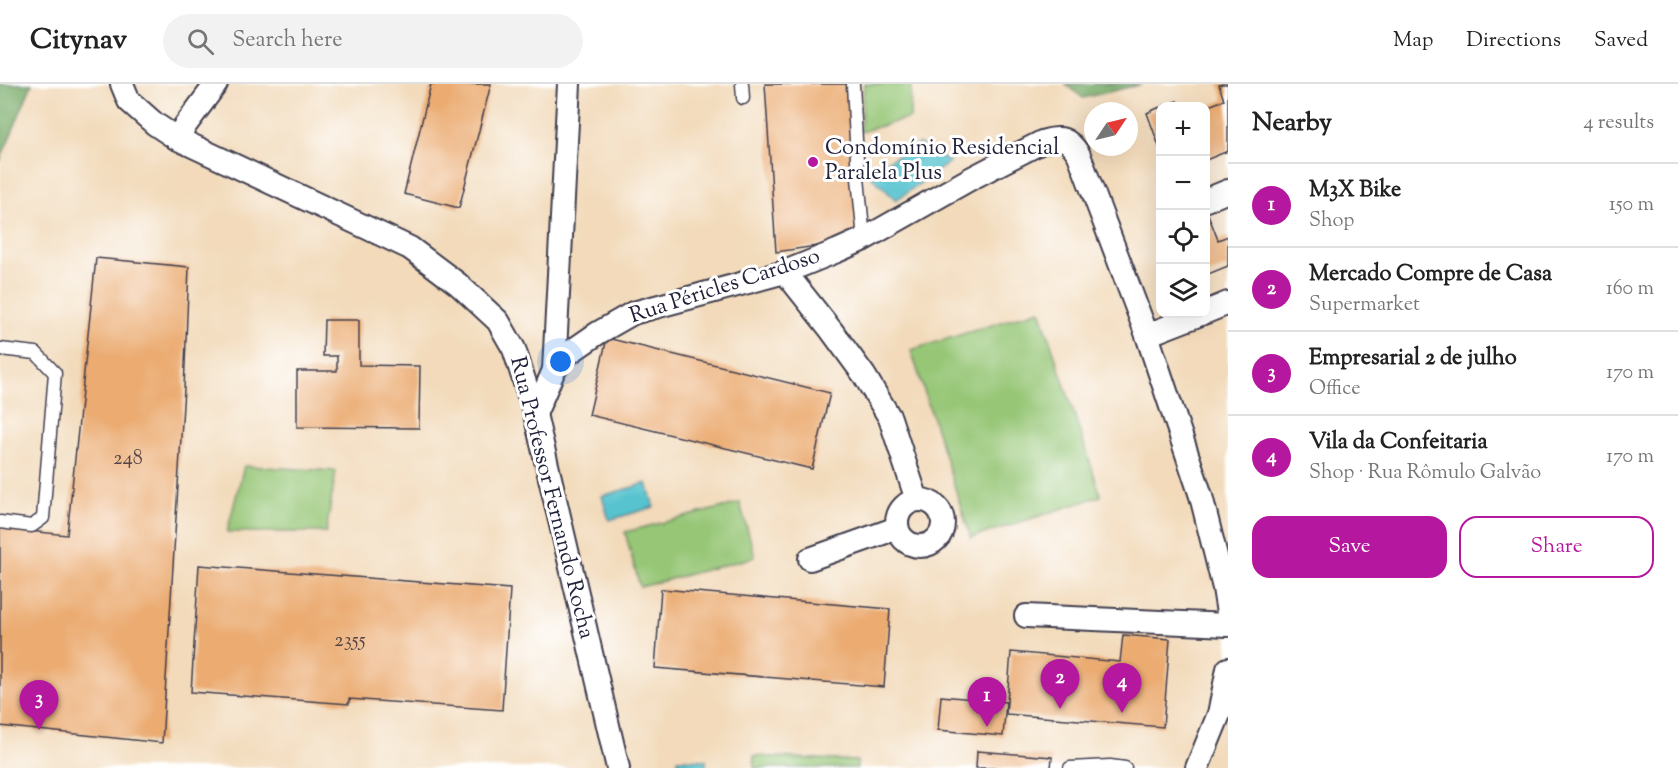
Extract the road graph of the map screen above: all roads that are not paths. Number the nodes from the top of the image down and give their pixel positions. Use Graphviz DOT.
graph roads {
  1 [pos="122,84"];
  2 [pos="216,84"];
  3 [pos="569,84"];
  4 [pos="742,84"];
  5 [pos="853,84"];
  6 [pos="743,98"];
  7 [pos="176,138"];
  8 [pos="1228,191"];
  9 [pos="1210,198"];
  10 [pos="864,239"];
  11 [pos="785,272"];
  12 [pos="1228,303"];
  13 [pos="1210,310"];
  14 [pos="1190,318"];
  15 [pos="1147,335"];
  16 [pos="0,350"];
  17 [pos="554,370"];
  18 [pos="535,414"];
  19 [pos="917,500"];
  20 [pos="0,522"];
  21 [pos="897,528"];
  22 [pos="810,559"];
  23 [pos="1228,613"];
  24 [pos="1026,616"];
  25 [pos="1228,626"];
  26 [pos="1228,669"];
  27 [pos="618,768"];
  28 [pos="1070,768"];
  29 [pos="1125,768"];
  30 [pos="1197,768"];
  1 -- 7 [label="street, Rua Professor Fernando Rocha"];
  2 -- 7 [label="street"];
  3 -- 17 [label="street"];
  4 -- 6 [label="lane"];
  5 -- 10 [label="lane"];
  7 -- 18 [label="street, Rua Professor Fernando Rocha"];
  8 -- 9 [label="street"];
  10 -- 11 [label="street, Rua Péricles Cardoso"];
  10 -- 15 [label="street, Rua Péricles Cardoso"];
  11 -- 17 [label="street, Rua Péricles Cardoso"];
  11 -- 19 [label="street"];
  12 -- 13 [label="street"];
  14 -- 15 [label="street"];
  15 -- 23 [label="street"];
  16 -- 20 [label="lane"];
  17 -- 18 [label="street, Rua Péricles Cardoso"];
  18 -- 27 [label="street, Rua Professor Fernando Rocha"];
  19 -- 21 [label="street"];
  19 -- 21 [label="street"];
  21 -- 22 [label="street"];
  24 -- 25 [label="street"];
  26 -- 30 [label="street"];
  28 -- 29 [label="lane"];
}
